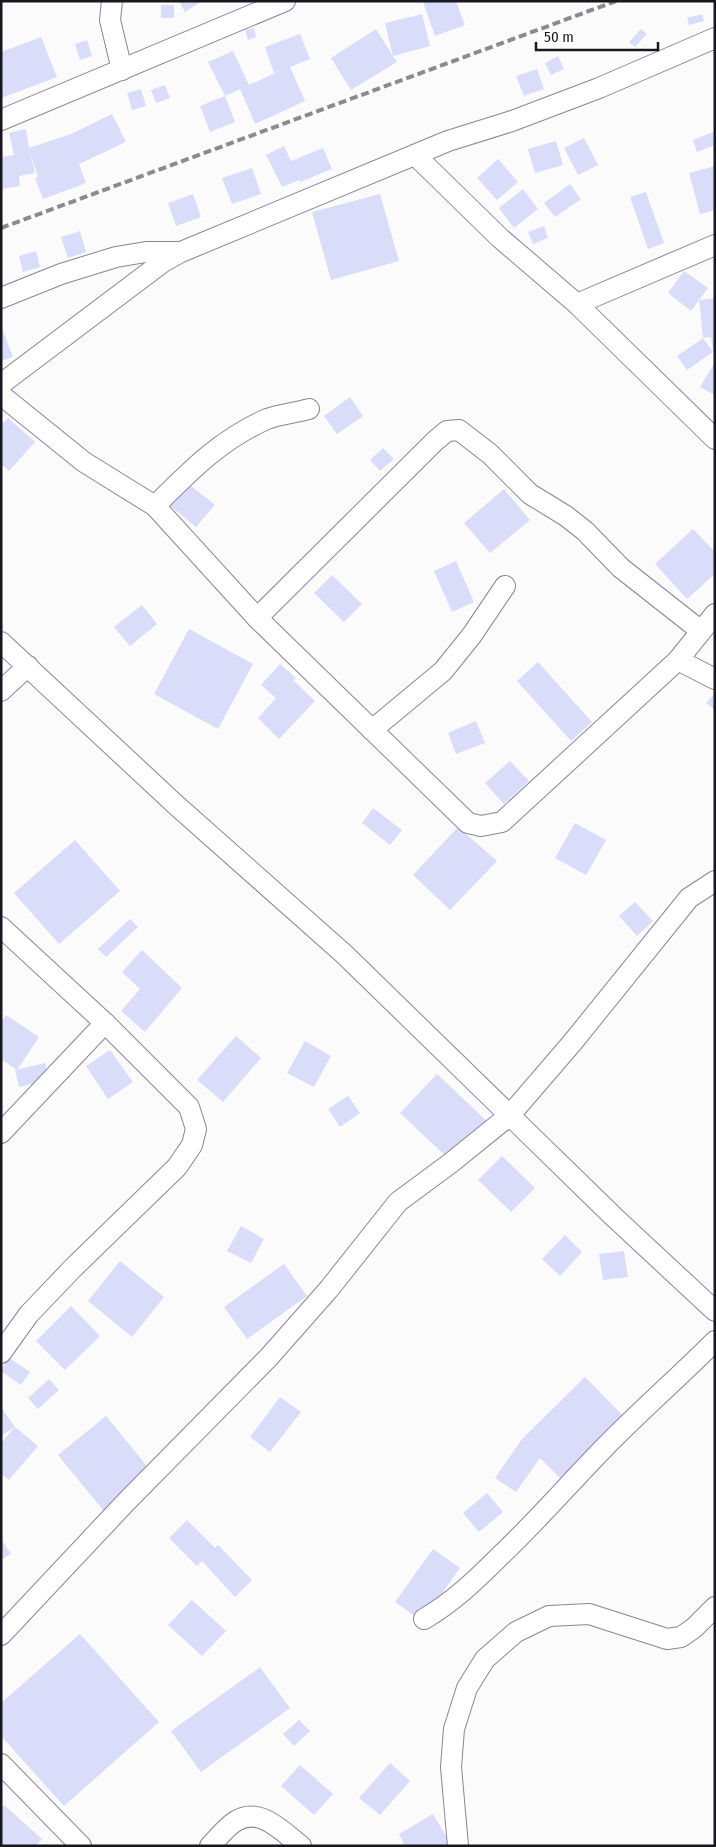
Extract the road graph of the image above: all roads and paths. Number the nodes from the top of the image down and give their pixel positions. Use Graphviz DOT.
graph roads {
  1 [pos="112,1"];
  2 [pos="285,1"];
  3 [pos="715,38"];
  4 [pos="122,70"];
  5 [pos="1,120"];
  6 [pos="415,154"];
  7 [pos="715,245"];
  8 [pos="181,252"];
  9 [pos="1,298"];
  10 [pos="577,304"];
  11 [pos="1,384"];
  12 [pos="1,394"];
  13 [pos="308,409"];
  14 [pos="715,439"];
  15 [pos="155,506"];
  16 [pos="505,586"];
  17 [pos="715,614"];
  18 [pos="257,618"];
  19 [pos="701,631"];
  20 [pos="1,642"];
  21 [pos="678,660"];
  22 [pos="28,666"];
  23 [pos="715,679"];
  24 [pos="1,691"];
  25 [pos="372,730"];
  26 [pos="715,881"];
  27 [pos="1,928"];
  28 [pos="105,1023"];
  29 [pos="510,1115"];
  30 [pos="1,1133"];
  31 [pos="715,1311"];
  32 [pos="715,1341"];
  33 [pos="1,1354"];
  34 [pos="715,1607"];
  35 [pos="424,1619"];
  36 [pos="1,1635"];
  37 [pos="1,1764"];
  38 [pos="81,1846"];
  39 [pos="210,1846"];
  40 [pos="301,1846"];
  41 [pos="458,1846"];
  1 -- 4 [label="street"];
  2 -- 4 [label="street"];
  3 -- 6 [label="street"];
  4 -- 5 [label="street"];
  6 -- 8 [label="street"];
  6 -- 10 [label="street"];
  7 -- 10 [label="street"];
  8 -- 9 [label="street"];
  8 -- 11 [label="street"];
  10 -- 14 [label="street"];
  12 -- 15 [label="street"];
  13 -- 15 [label="street"];
  15 -- 18 [label="street"];
  16 -- 25 [label="street"];
  17 -- 19 [label="street"];
  18 -- 19 [label="street"];
  18 -- 25 [label="street"];
  19 -- 21 [label="street"];
  20 -- 22 [label="street"];
  21 -- 23 [label="street"];
  21 -- 25 [label="street"];
  22 -- 24 [label="street"];
  22 -- 29 [label="street"];
  26 -- 29 [label="street"];
  27 -- 28 [label="street"];
  28 -- 30 [label="street"];
  28 -- 33 [label="street"];
  29 -- 31 [label="street"];
  29 -- 36 [label="street"];
  32 -- 35 [label="street"];
  34 -- 41 [label="street"];
  37 -- 38 [label="street"];
  39 -- 40 [label="street"];
}
